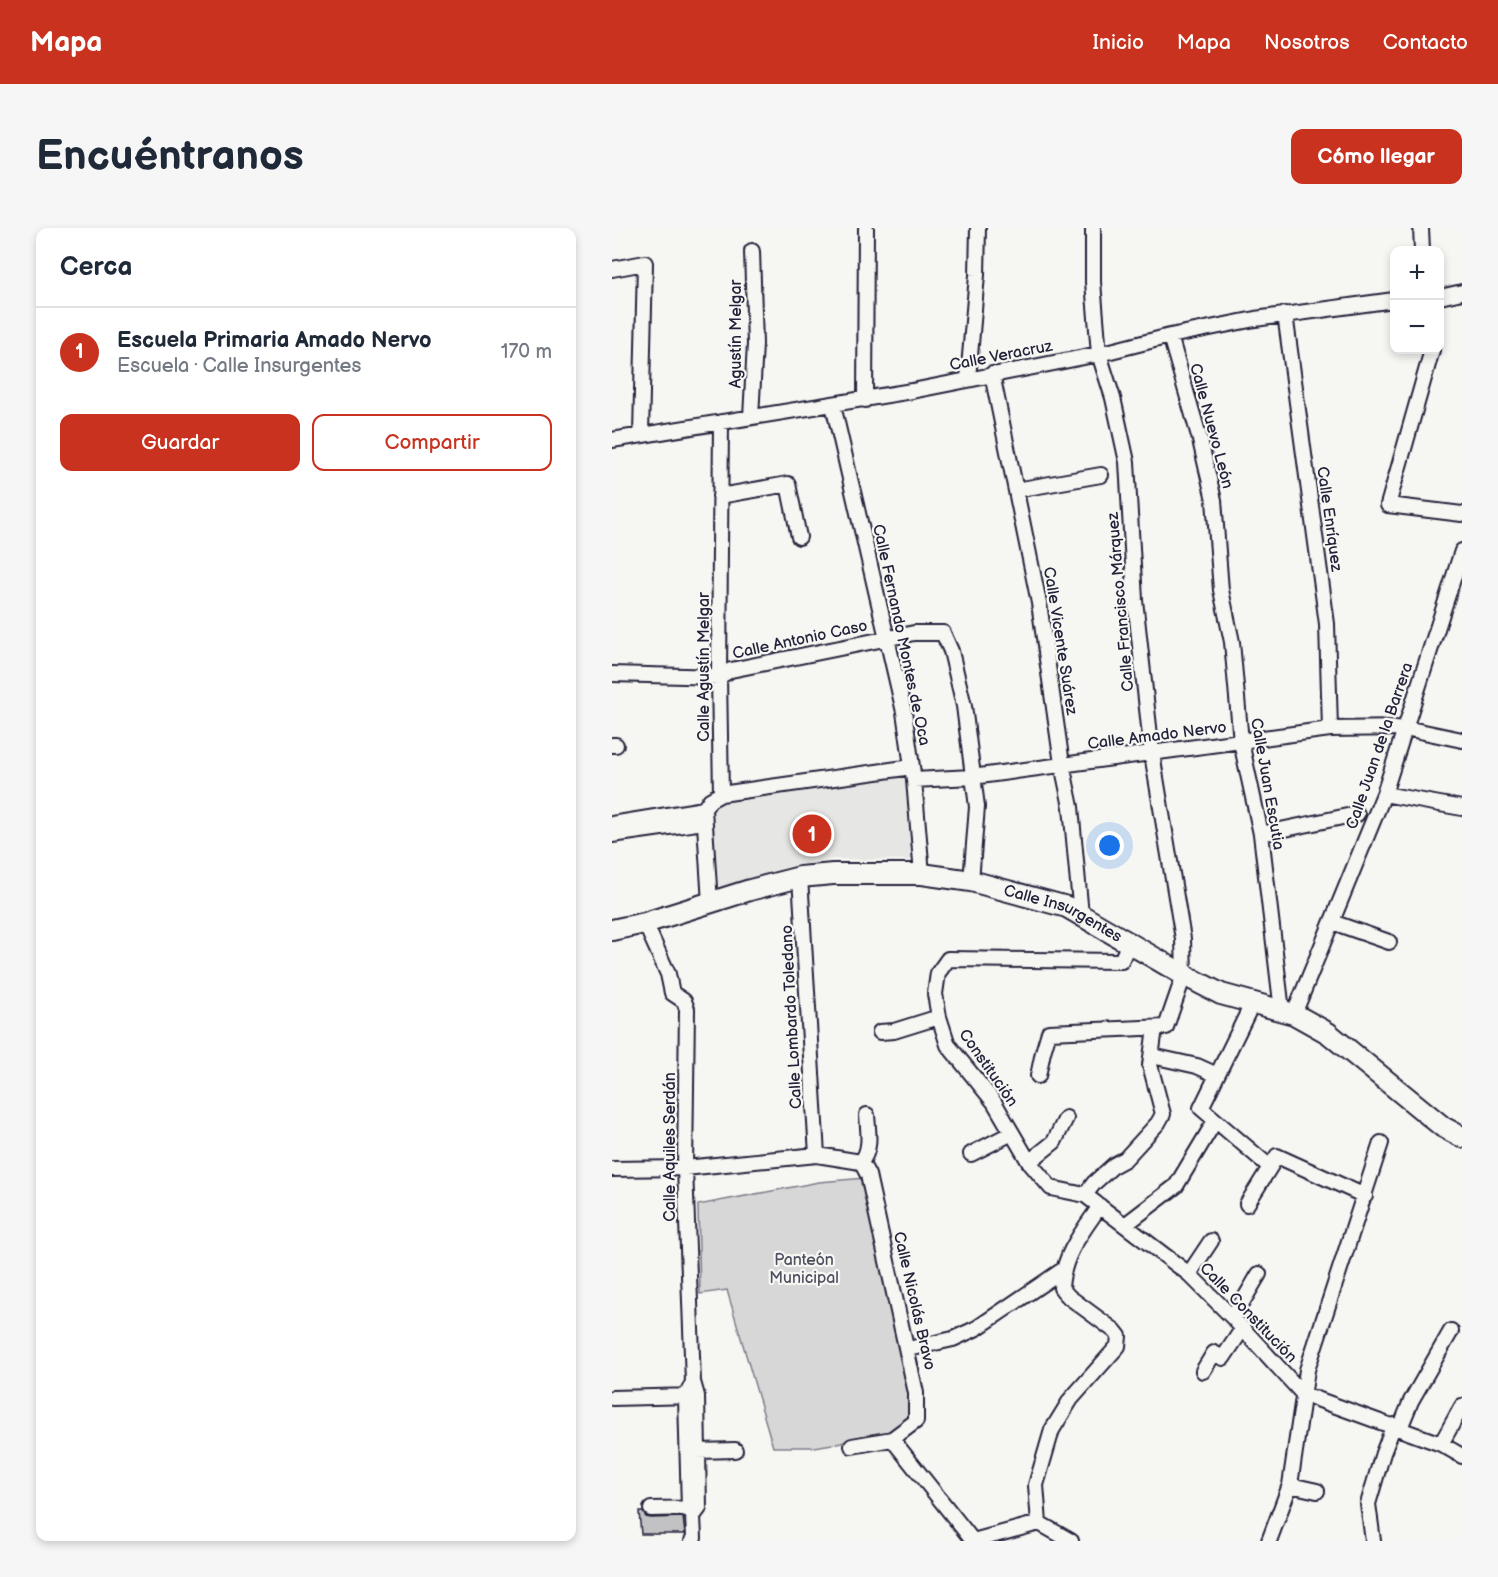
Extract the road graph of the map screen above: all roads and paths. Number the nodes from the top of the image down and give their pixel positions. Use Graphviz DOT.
graph roads {
  1 [pos="866,228"];
  2 [pos="978,228"];
  3 [pos="1094,228"];
  4 [pos="1421,228"];
  5 [pos="1422,246"];
  6 [pos="752,251"];
  7 [pos="612,269"];
  8 [pos="1462,292"];
  9 [pos="1444,298"];
  10 [pos="1390,301"];
  11 [pos="1285,314"];
  12 [pos="1170,336"];
  13 [pos="1099,354"];
  14 [pos="1431,354"];
  15 [pos="992,374"];
  16 [pos="968,379"];
  17 [pos="865,400"];
  18 [pos="833,405"];
  19 [pos="751,417"];
  20 [pos="721,422"];
  21 [pos="641,434"];
  22 [pos="612,440"];
  23 [pos="1101,475"];
  24 [pos="1016,490"];
  25 [pos="720,496"];
  26 [pos="1462,514"];
  27 [pos="799,537"];
  28 [pos="1462,551"];
  29 [pos="1219,562"];
  30 [pos="888,639"];
  31 [pos="612,674"];
  32 [pos="719,677"];
  33 [pos="1405,728"];
  34 [pos="1330,729"];
  35 [pos="1462,740"];
  36 [pos="1241,742"];
  37 [pos="1152,754"];
  38 [pos="1062,764"];
  39 [pos="913,774"];
  40 [pos="972,777"];
  41 [pos="721,794"];
  42 [pos="1384,794"];
  43 [pos="1462,808"];
  44 [pos="1358,814"];
  45 [pos="704,815"];
  46 [pos="612,824"];
  47 [pos="1261,834"];
  48 [pos="612,835"];
  49 [pos="922,874"];
  50 [pos="800,877"];
  51 [pos="971,881"];
  52 [pos="710,903"];
  53 [pos="1082,915"];
  54 [pos="1332,922"];
  55 [pos="645,923"];
  56 [pos="612,930"];
  57 [pos="1389,942"];
  58 [pos="1129,943"];
  59 [pos="1184,975"];
  60 [pos="1252,1004"];
  61 [pos="1288,1013"];
  62 [pos="939,1017"];
  63 [pos="1155,1028"];
  64 [pos="880,1032"];
  65 [pos="1152,1056"];
  66 [pos="1217,1075"];
  67 [pos="1038,1076"];
  68 [pos="867,1115"];
  69 [pos="1066,1118"];
  70 [pos="1215,1121"];
  71 [pos="1012,1133"];
  72 [pos="1462,1137"];
  73 [pos="1381,1143"];
  74 [pos="971,1154"];
  75 [pos="817,1155"];
  76 [pos="861,1162"];
  77 [pos="1029,1162"];
  78 [pos="1270,1167"];
  79 [pos="685,1168"];
  80 [pos="612,1169"];
  81 [pos="1085,1195"];
  82 [pos="1365,1196"];
  83 [pos="1247,1204"];
  84 [pos="1100,1206"];
  85 [pos="1125,1225"];
  86 [pos="1211,1241"];
  87 [pos="1064,1269"];
  88 [pos="1189,1274"];
  89 [pos="1259,1274"];
  90 [pos="1233,1318"];
  91 [pos="1243,1329"];
  92 [pos="1451,1331"];
  93 [pos="908,1349"];
  94 [pos="1203,1371"];
  95 [pos="1303,1394"];
  96 [pos="692,1397"];
  97 [pos="612,1398"];
  98 [pos="1462,1406"];
  99 [pos="1397,1426"];
  100 [pos="892,1439"];
  101 [pos="1441,1444"];
  102 [pos="852,1446"];
  103 [pos="735,1450"];
  104 [pos="698,1451"];
  105 [pos="1462,1456"];
  106 [pos="1290,1485"];
  107 [pos="1317,1491"];
  108 [pos="651,1509"];
  109 [pos="694,1511"];
  110 [pos="1039,1523"];
  111 [pos="692,1541"];
  112 [pos="973,1541"];
  113 [pos="1071,1541"];
  114 [pos="1269,1541"];
  115 [pos="1372,1541"];
  1 -- 17 [label="street"];
  2 -- 16 [label="street"];
  3 -- 13 [label="street, Calle Francisco Márquez"];
  4 -- 5 [label="street"];
  6 -- 19 [label="street, Agustín Melgar"];
  7 -- 21 [label="street"];
  8 -- 9 [label="street"];
  10 -- 11 [label="street, Calle Veracruz"];
  11 -- 12 [label="street, Calle Veracruz"];
  11 -- 34 [label="street, Calle Enríquez"];
  12 -- 13 [label="street, Calle Veracruz"];
  12 -- 29 [label="street, Calle Nuevo León"];
  13 -- 15 [label="street, Calle Veracruz"];
  13 -- 37 [label="street, Calle Francisco Márquez"];
  14 -- 26 [label="street"];
  15 -- 16 [label="street, Calle Veracruz"];
  15 -- 24 [label="street, Calle Vicente Suárez"];
  16 -- 17 [label="street, Calle Veracruz"];
  17 -- 18 [label="street, Calle Veracruz"];
  18 -- 19 [label="street, Calle Veracruz"];
  18 -- 30 [label="street, Calle Fernando Montes de Oca"];
  19 -- 20 [label="street, Calle Veracruz"];
  20 -- 21 [label="street, Calle Veracruz"];
  20 -- 25 [label="street, Calle Agustín Melgar"];
  21 -- 22 [label="street, Calle Veracruz"];
  23 -- 24 [label="street"];
  24 -- 38 [label="street, Calle Vicente Suárez"];
  25 -- 27 [label="street"];
  25 -- 32 [label="street, Calle Agustín Melgar"];
  28 -- 33 [label="street, Calle Juan de la Barrera"];
  29 -- 36 [label="street, Calle Juan Escutia"];
  30 -- 32 [label="street, Calle Antonio Caso"];
  30 -- 39 [label="street, Calle Fernando Montes de Oca"];
  30 -- 40 [label="street, Calle Antonio Caso"];
  31 -- 32 [label="street, Calle Antonio Caso"];
  32 -- 41 [label="street, Calle Agustín Melgar"];
  33 -- 34 [label="street, Calle Amado Nervo"];
  33 -- 35 [label="street, Calle Amado Nervo"];
  33 -- 42 [label="street, Calle Juan de la Barrera"];
  34 -- 36 [label="street, Calle Amado Nervo"];
  36 -- 37 [label="street, Calle Amado Nervo"];
  36 -- 47 [label="street, Calle Juan Escutia"];
  37 -- 38 [label="street, Calle Amado Nervo"];
  37 -- 59 [label="street, Calle Francisco Márquez"];
  38 -- 40 [label="street, Calle Amado Nervo"];
  38 -- 53 [label="street, Calle Vicente Suárez"];
  39 -- 40 [label="street, Calle Amado Nervo"];
  39 -- 41 [label="street, Calle Amado Nervo"];
  39 -- 49 [label="street, Calle Fernando Montes de Oca"];
  40 -- 51 [label="street"];
  41 -- 45 [label="street"];
  42 -- 43 [label="street"];
  42 -- 54 [label="street, Calle Juan de la Barrera"];
  44 -- 47 [label="street"];
  45 -- 46 [label="street"];
  45 -- 48 [label="street"];
  45 -- 52 [label="street"];
  47 -- 61 [label="street, Calle Juan Escutia"];
  49 -- 50 [label="main road, Calle Insurgentes"];
  49 -- 51 [label="main road, Calle Insurgentes"];
  50 -- 52 [label="main road, Calle Insurgentes"];
  50 -- 75 [label="street, Calle Lombardo Toledano"];
  51 -- 53 [label="main road, Calle Insurgentes"];
  52 -- 55 [label="main road, Calle Insurgentes"];
  53 -- 58 [label="main road, Calle Insurgentes"];
  54 -- 57 [label="street"];
  54 -- 61 [label="street, Calle Juan de la Barrera"];
  55 -- 56 [label="main road, Calle Insurgentes"];
  55 -- 79 [label="street, Calle Aquiles Serdán"];
  58 -- 59 [label="main road, Calle Insurgentes"];
  58 -- 62 [label="street, Constitución"];
  59 -- 60 [label="main road, Calle Insurgentes"];
  59 -- 63 [label="street"];
  60 -- 61 [label="main road, Calle Insurgentes"];
  60 -- 66 [label="street"];
  61 -- 72 [label="main road, Calle Insurgentes"];
  62 -- 64 [label="street"];
  62 -- 71 [label="street, Constitución"];
  63 -- 65 [label="street"];
  63 -- 67 [label="street"];
  65 -- 66 [label="street"];
  65 -- 81 [label="street"];
  66 -- 70 [label="street"];
  68 -- 76 [label="street"];
  69 -- 77 [label="street"];
  70 -- 78 [label="street"];
  70 -- 85 [label="street"];
  71 -- 74 [label="street"];
  71 -- 77 [label="street, Constitución"];
  73 -- 82 [label="street"];
  75 -- 76 [label="street"];
  75 -- 79 [label="street"];
  76 -- 93 [label="street, Calle Nicolás Bravo"];
  77 -- 81 [label="street, Constitución"];
  78 -- 82 [label="street"];
  78 -- 83 [label="street"];
  79 -- 80 [label="street"];
  79 -- 96 [label="street, Calle Aquiles Serdán"];
  81 -- 84 [label="street, Calle Constitución"];
  82 -- 95 [label="street"];
  84 -- 85 [label="street, Calle Constitución"];
  84 -- 87 [label="street"];
  85 -- 88 [label="street, Calle Constitución"];
  86 -- 88 [label="street"];
  87 -- 93 [label="street"];
  87 -- 110 [label="street"];
  88 -- 90 [label="street, Calle Constitución"];
  89 -- 90 [label="street"];
  90 -- 91 [label="street, Calle Constitución"];
  91 -- 94 [label="street"];
  91 -- 95 [label="street, Calle Constitución"];
  92 -- 99 [label="street"];
  93 -- 100 [label="street, Calle Nicolás Bravo"];
  95 -- 99 [label="street, Calle Constitución"];
  95 -- 106 [label="street"];
  96 -- 97 [label="street"];
  96 -- 104 [label="street, Calle Aquiles Serdán"];
  96 -- 109 [label="street, Calle Aquiles Serdán"];
  98 -- 101 [label="street"];
  99 -- 101 [label="street, Calle Constitución"];
  99 -- 115 [label="street"];
  100 -- 102 [label="street"];
  100 -- 112 [label="street"];
  101 -- 105 [label="street, Calle Constitución"];
  103 -- 104 [label="street"];
  104 -- 109 [label="street, Calle Aquiles Serdán"];
  106 -- 107 [label="street"];
  106 -- 114 [label="street"];
  108 -- 109 [label="street"];
  109 -- 111 [label="street, Calle Aquiles Serdán"];
  110 -- 112 [label="street"];
  110 -- 113 [label="street"];
}
